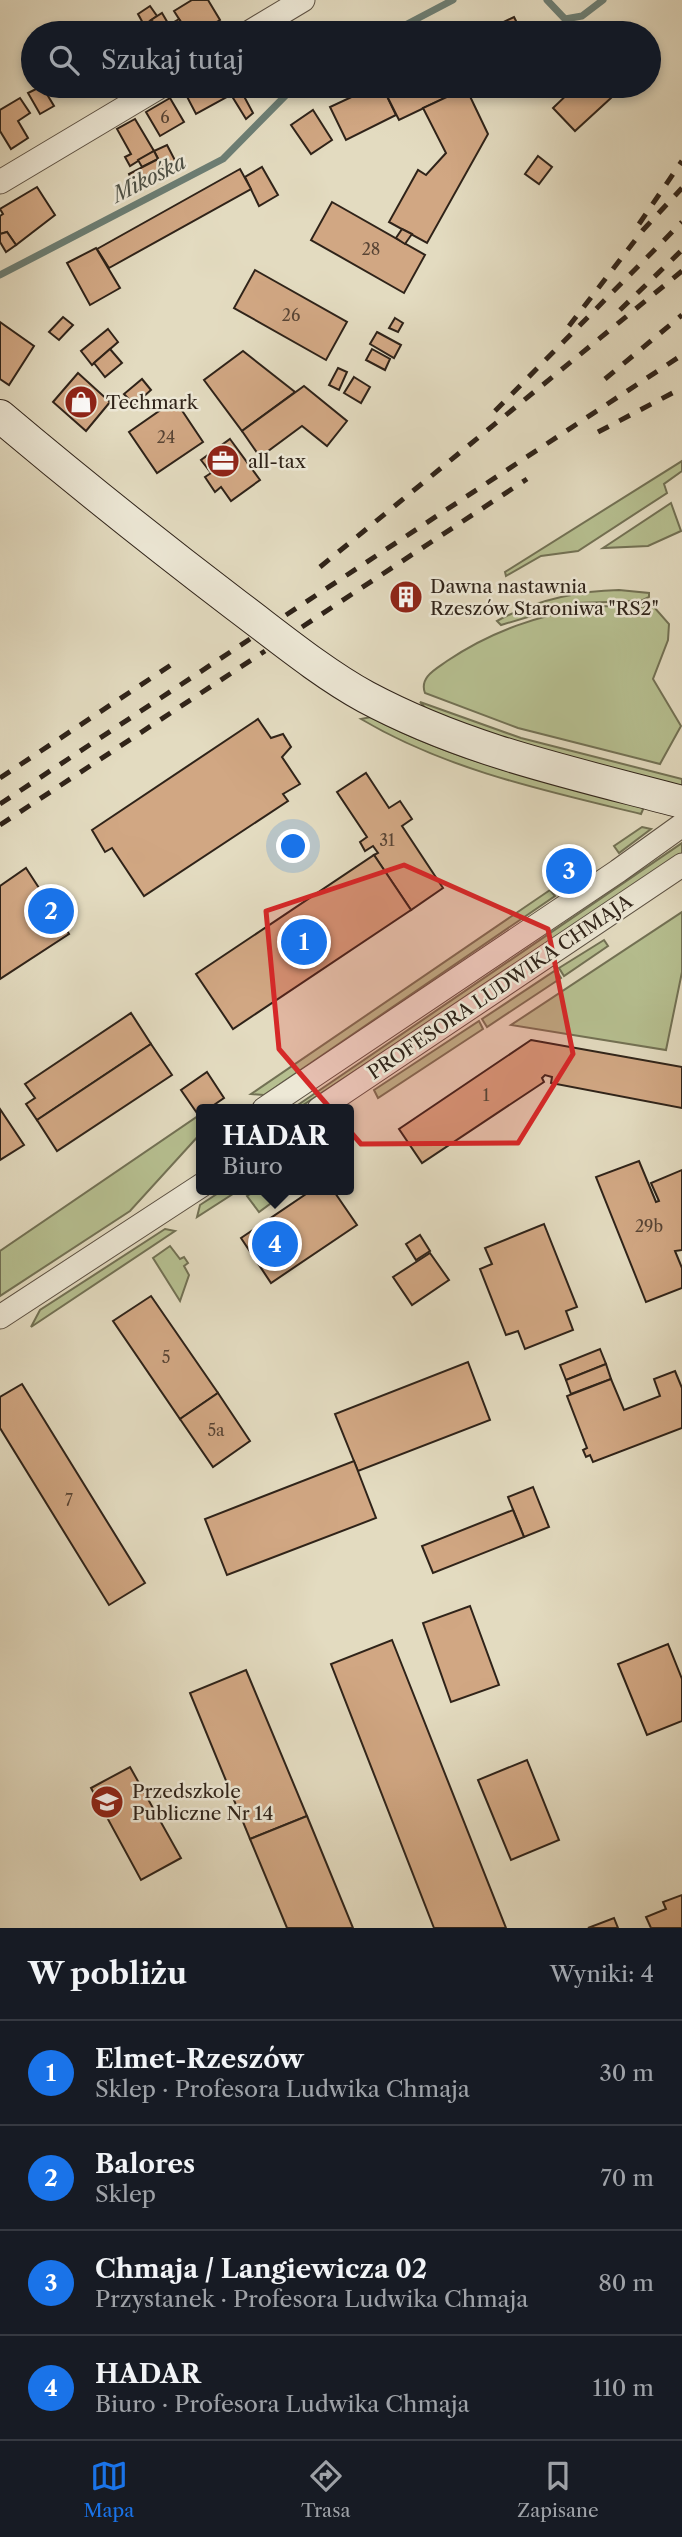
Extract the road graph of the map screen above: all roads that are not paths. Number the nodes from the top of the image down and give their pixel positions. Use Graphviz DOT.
graph roads {
  1 [pos="303,0"];
  2 [pos="268,21"];
  3 [pos="141,98"];
  4 [pos="0,183"];
  5 [pos="0,416"];
  6 [pos="682,802"];
  7 [pos="682,825"];
  8 [pos="682,865"];
  9 [pos="271,1104"];
  10 [pos="326,1104"];
  11 [pos="196,1175"];
  12 [pos="196,1188"];
  13 [pos="168,1206"];
  14 [pos="0,1317"];
  1 -- 2 [label="street"];
  3 -- 4 [label="street"];
  5 -- 6 [label="street"];
  7 -- 9 [label="street, PROFESORA LUDWIKA CHMAJA"];
  8 -- 10 [label="street, PROFESORA LUDWIKA CHMAJA"];
  11 -- 13 [label="street"];
  12 -- 13 [label="street"];
  13 -- 14 [label="street"];
}
